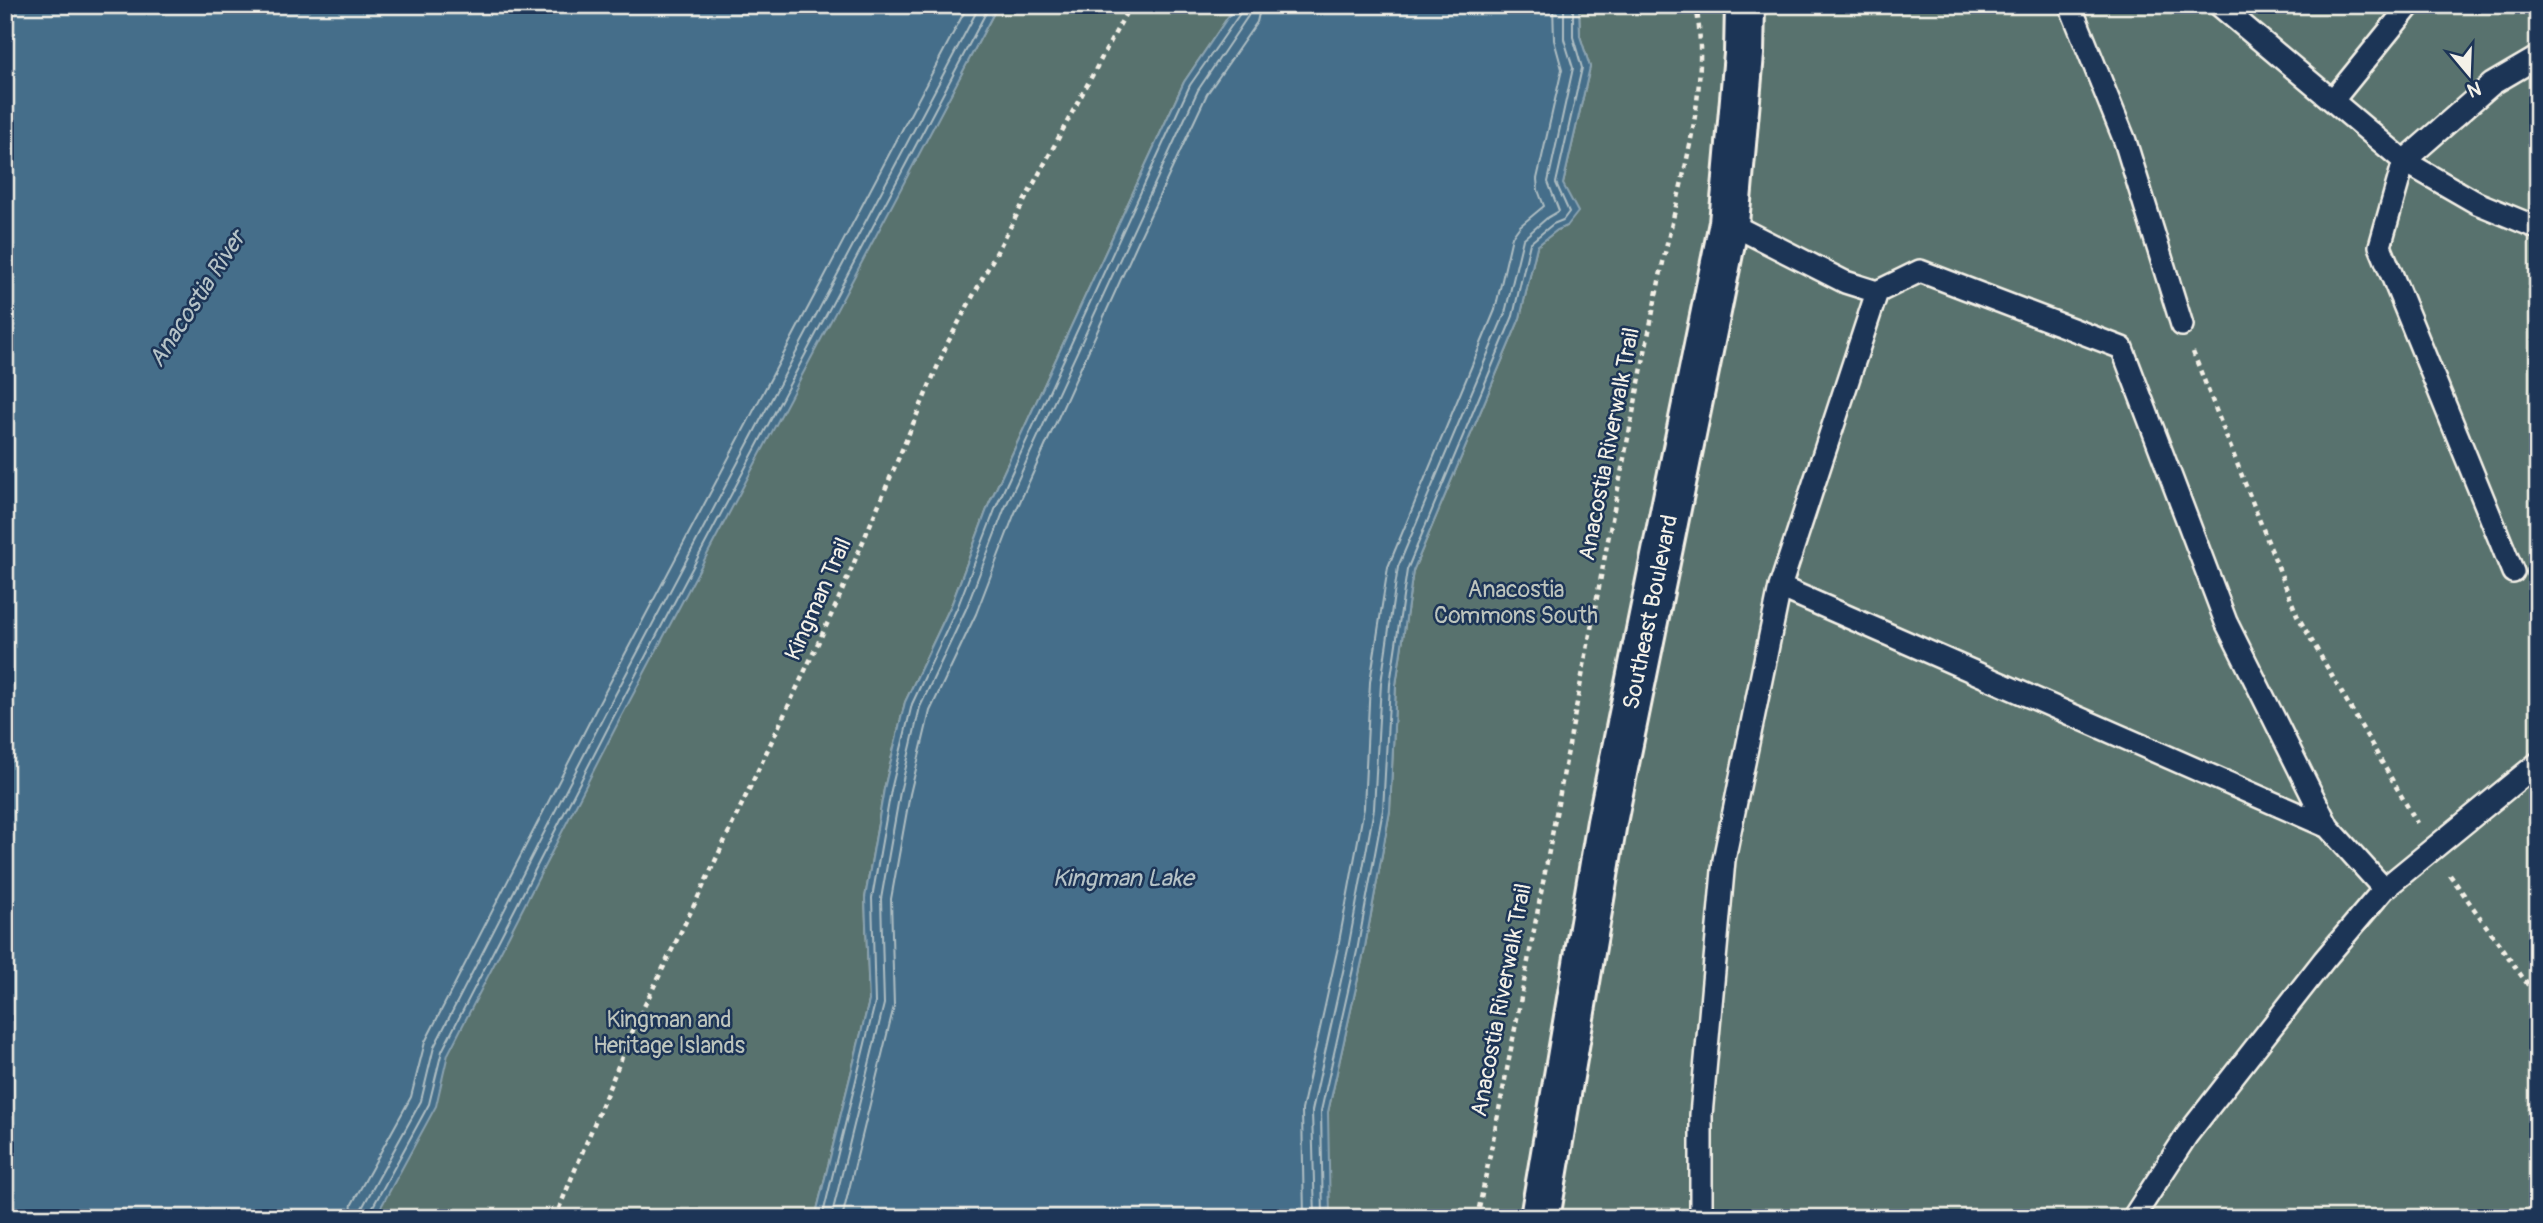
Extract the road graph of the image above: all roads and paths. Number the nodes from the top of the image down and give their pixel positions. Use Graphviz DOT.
graph roads {
  1 [pos="1135,5"];
  2 [pos="1696,5"];
  3 [pos="1745,5"];
  4 [pos="2070,5"];
  5 [pos="2219,5"];
  6 [pos="2410,5"];
  7 [pos="2538,57"];
  8 [pos="2333,100"];
  9 [pos="2404,161"];
  10 [pos="1729,223"];
  11 [pos="2538,228"];
  12 [pos="1877,292"];
  13 [pos="2182,325"];
  14 [pos="2513,572"];
  15 [pos="1780,587"];
  16 [pos="2538,763"];
  17 [pos="2328,827"];
  18 [pos="2432,850"];
  19 [pos="2384,889"];
  20 [pos="2538,999"];
  21 [pos="555,1218"];
  22 [pos="1477,1218"];
  23 [pos="1541,1218"];
  24 [pos="1701,1218"];
  25 [pos="2133,1218"];
  1 -- 21 [label="path, Kingman Trail"];
  2 -- 22 [label="path, Anacostia Riverwalk Trail"];
  3 -- 10 [label="street, Southeast Boulevard"];
  4 -- 13 [label="lane"];
  5 -- 8 [label="lane"];
  6 -- 8 [label="lane"];
  7 -- 9 [label="lane"];
  8 -- 9 [label="lane"];
  9 -- 11 [label="lane"];
  9 -- 14 [label="lane"];
  10 -- 12 [label="lane"];
  10 -- 23 [label="street, Southeast Boulevard"];
  12 -- 15 [label="lane"];
  12 -- 17 [label="lane"];
  13 -- 18 [label="path"];
  15 -- 17 [label="lane"];
  15 -- 24 [label="lane"];
  16 -- 18 [label="lane"];
  17 -- 19 [label="lane"];
  18 -- 19 [label="lane"];
  18 -- 20 [label="path"];
  19 -- 25 [label="lane"];
}
